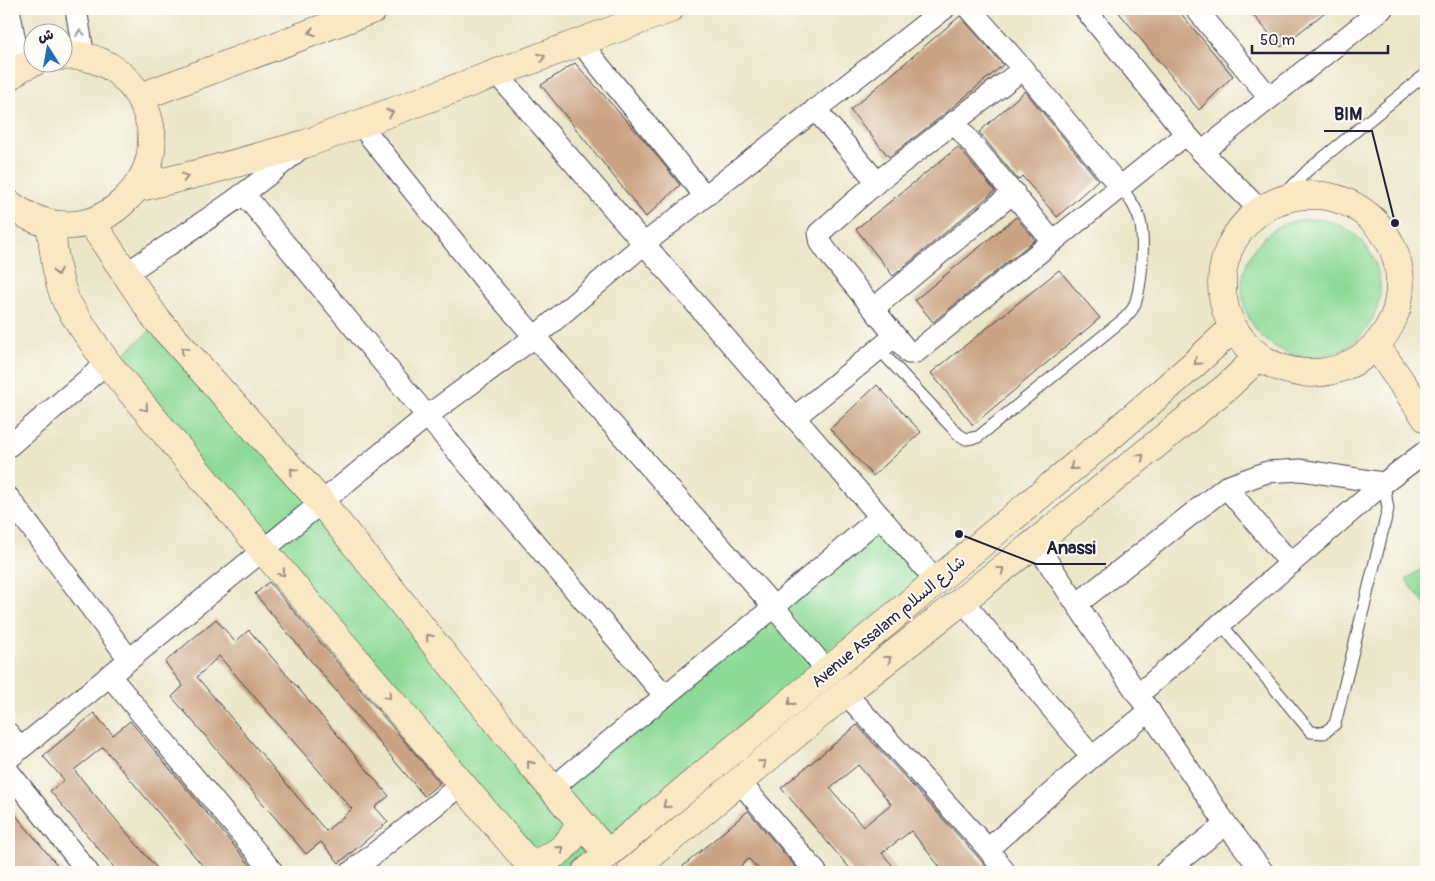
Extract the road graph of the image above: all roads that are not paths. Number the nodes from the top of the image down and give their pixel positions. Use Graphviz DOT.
graph roads {
  1 [pos="9,9"];
  2 [pos="76,9"];
  3 [pos="374,9"];
  4 [pos="670,9"];
  5 [pos="944,9"];
  6 [pos="970,9"];
  7 [pos="1085,9"];
  8 [pos="1196,9"];
  9 [pos="1382,9"];
  10 [pos="580,42"];
  11 [pos="73,56"];
  12 [pos="21,69"];
  13 [pos="1022,69"];
  14 [pos="497,74"];
  15 [pos="1426,74"];
  16 [pos="140,97"];
  17 [pos="1270,98"];
  18 [pos="815,109"];
  19 [pos="954,122"];
  20 [pos="360,124"];
  21 [pos="1186,134"];
  22 [pos="305,144"];
  23 [pos="1202,152"];
  24 [pos="877,182"];
  25 [pos="137,188"];
  26 [pos="1121,188"];
  27 [pos="1014,192"];
  28 [pos="244,194"];
  29 [pos="705,196"];
  30 [pos="9,204"];
  31 [pos="1270,205"];
  32 [pos="91,222"];
  33 [pos="30,223"];
  34 [pos="1053,242"];
  35 [pos="644,244"];
  36 [pos="124,274"];
  37 [pos="874,308"];
  38 [pos="1233,328"];
  39 [pos="536,336"];
  40 [pos="887,342"];
  41 [pos="1377,346"];
  42 [pos="1258,357"];
  43 [pos="107,363"];
  44 [pos="427,416"];
  45 [pos="795,417"];
  46 [pos="1426,418"];
  47 [pos="9,446"];
  48 [pos="1426,451"];
  49 [pos="1384,483"];
  50 [pos="1226,487"];
  51 [pos="9,498"];
  52 [pos="321,502"];
  53 [pos="880,517"];
  54 [pos="1035,543"];
  55 [pos="262,550"];
  56 [pos="1291,564"];
  57 [pos="936,580"];
  58 [pos="962,600"];
  59 [pos="1077,604"];
  60 [pos="774,607"];
  61 [pos="1221,624"];
  62 [pos="129,659"];
  63 [pos="828,672"];
  64 [pos="109,675"];
  65 [pos="845,693"];
  66 [pos="666,696"];
  67 [pos="1144,703"];
  68 [pos="12,747"];
  69 [pos="1092,757"];
  70 [pos="9,772"];
  71 [pos="740,782"];
  72 [pos="462,784"];
  73 [pos="551,789"];
  74 [pos="580,822"];
  75 [pos="1226,824"];
  76 [pos="988,849"];
  77 [pos="608,854"];
  78 [pos="534,868"];
  79 [pos="88,872"];
  80 [pos="273,872"];
  81 [pos="351,872"];
  82 [pos="586,872"];
  83 [pos="631,872"];
  84 [pos="816,872"];
  85 [pos="1005,872"];
  86 [pos="1165,872"];
  87 [pos="1263,872"];
  1 -- 12 [label="street"];
  11 -- 2 [label="street, one-way"];
  3 -- 16 [label="street, one-way"];
  4 -- 10 [label="street"];
  5 -- 18 [label="street"];
  6 -- 13 [label="street"];
  7 -- 21 [label="street"];
  8 -- 17 [label="street"];
  9 -- 17 [label="street"];
  14 -- 10 [label="street, one-way"];
  10 -- 29 [label="street"];
  11 -- 16 [label="street"];
  13 -- 19 [label="street"];
  13 -- 26 [label="street"];
  20 -- 14 [label="street, one-way"];
  14 -- 35 [label="street"];
  15 -- 31 [label="lane"];
  16 -- 25 [label="street"];
  17 -- 23 [label="street"];
  18 -- 24 [label="street"];
  18 -- 29 [label="street"];
  19 -- 24 [label="street"];
  19 -- 27 [label="street"];
  20 -- 22 [label="street"];
  20 -- 39 [label="street"];
  21 -- 23 [label="street"];
  21 -- 26 [label="street"];
  25 -- 22 [label="street, one-way"];
  22 -- 28 [label="street"];
  23 -- 31 [label="street"];
  24 -- 37 [label="street"];
  25 -- 32 [label="street"];
  26 -- 34 [label="street"];
  26 -- 40 [label="lane"];
  27 -- 34 [label="street"];
  27 -- 37 [label="street"];
  28 -- 36 [label="street"];
  28 -- 44 [label="street"];
  29 -- 35 [label="street"];
  30 -- 33 [label="street"];
  31 -- 38 [label="street"];
  31 -- 41 [label="street"];
  32 -- 33 [label="street"];
  32 -- 36 [label="street"];
  33 -- 43 [label="street, one-way"];
  34 -- 40 [label="street"];
  35 -- 39 [label="street"];
  35 -- 45 [label="street"];
  52 -- 36 [label="street, one-way"];
  37 -- 40 [label="street"];
  38 -- 42 [label="street"];
  38 -- 57 [label="street, Avenue Assalam شارع السلام, one-way"];
  39 -- 44 [label="street"];
  39 -- 60 [label="street"];
  40 -- 45 [label="street"];
  41 -- 42 [label="street"];
  41 -- 46 [label="street"];
  54 -- 42 [label="street, Avenue Assalam شارع السلام, one-way"];
  43 -- 47 [label="street"];
  43 -- 55 [label="street, one-way"];
  44 -- 52 [label="street"];
  44 -- 66 [label="street"];
  45 -- 53 [label="street"];
  48 -- 49 [label="street"];
  49 -- 50 [label="street"];
  49 -- 56 [label="street"];
  49 -- 61 [label="lane"];
  50 -- 56 [label="street"];
  50 -- 59 [label="street"];
  51 -- 62 [label="street"];
  52 -- 55 [label="street"];
  73 -- 52 [label="street, one-way"];
  53 -- 57 [label="street"];
  53 -- 60 [label="street"];
  58 -- 54 [label="street, Avenue Assalam شارع السلام, one-way"];
  54 -- 59 [label="street"];
  55 -- 62 [label="street"];
  55 -- 72 [label="street, one-way"];
  56 -- 61 [label="street"];
  57 -- 63 [label="street, Avenue Assalam شارع السلام"];
  65 -- 58 [label="street, Avenue Assalam شارع السلام, one-way"];
  58 -- 69 [label="street"];
  59 -- 67 [label="street"];
  60 -- 63 [label="street"];
  60 -- 66 [label="street"];
  61 -- 67 [label="street"];
  62 -- 64 [label="street"];
  63 -- 77 [label="street, Avenue Assalam شارع السلام, one-way"];
  64 -- 68 [label="street"];
  64 -- 80 [label="street"];
  71 -- 65 [label="street, Avenue Assalam شارع السلام, one-way"];
  65 -- 76 [label="street"];
  66 -- 73 [label="street"];
  67 -- 69 [label="street"];
  67 -- 75 [label="street"];
  69 -- 76 [label="street"];
  70 -- 79 [label="street"];
  71 -- 83 [label="street, Avenue Assalam شارع السلام"];
  71 -- 84 [label="street"];
  72 -- 78 [label="street"];
  72 -- 81 [label="street"];
  73 -- 74 [label="street"];
  74 -- 77 [label="street"];
  78 -- 74 [label="street, one-way"];
  75 -- 86 [label="street"];
  75 -- 87 [label="street"];
  76 -- 85 [label="street"];
  77 -- 82 [label="street, Avenue Assalam شارع السلام"];
}
